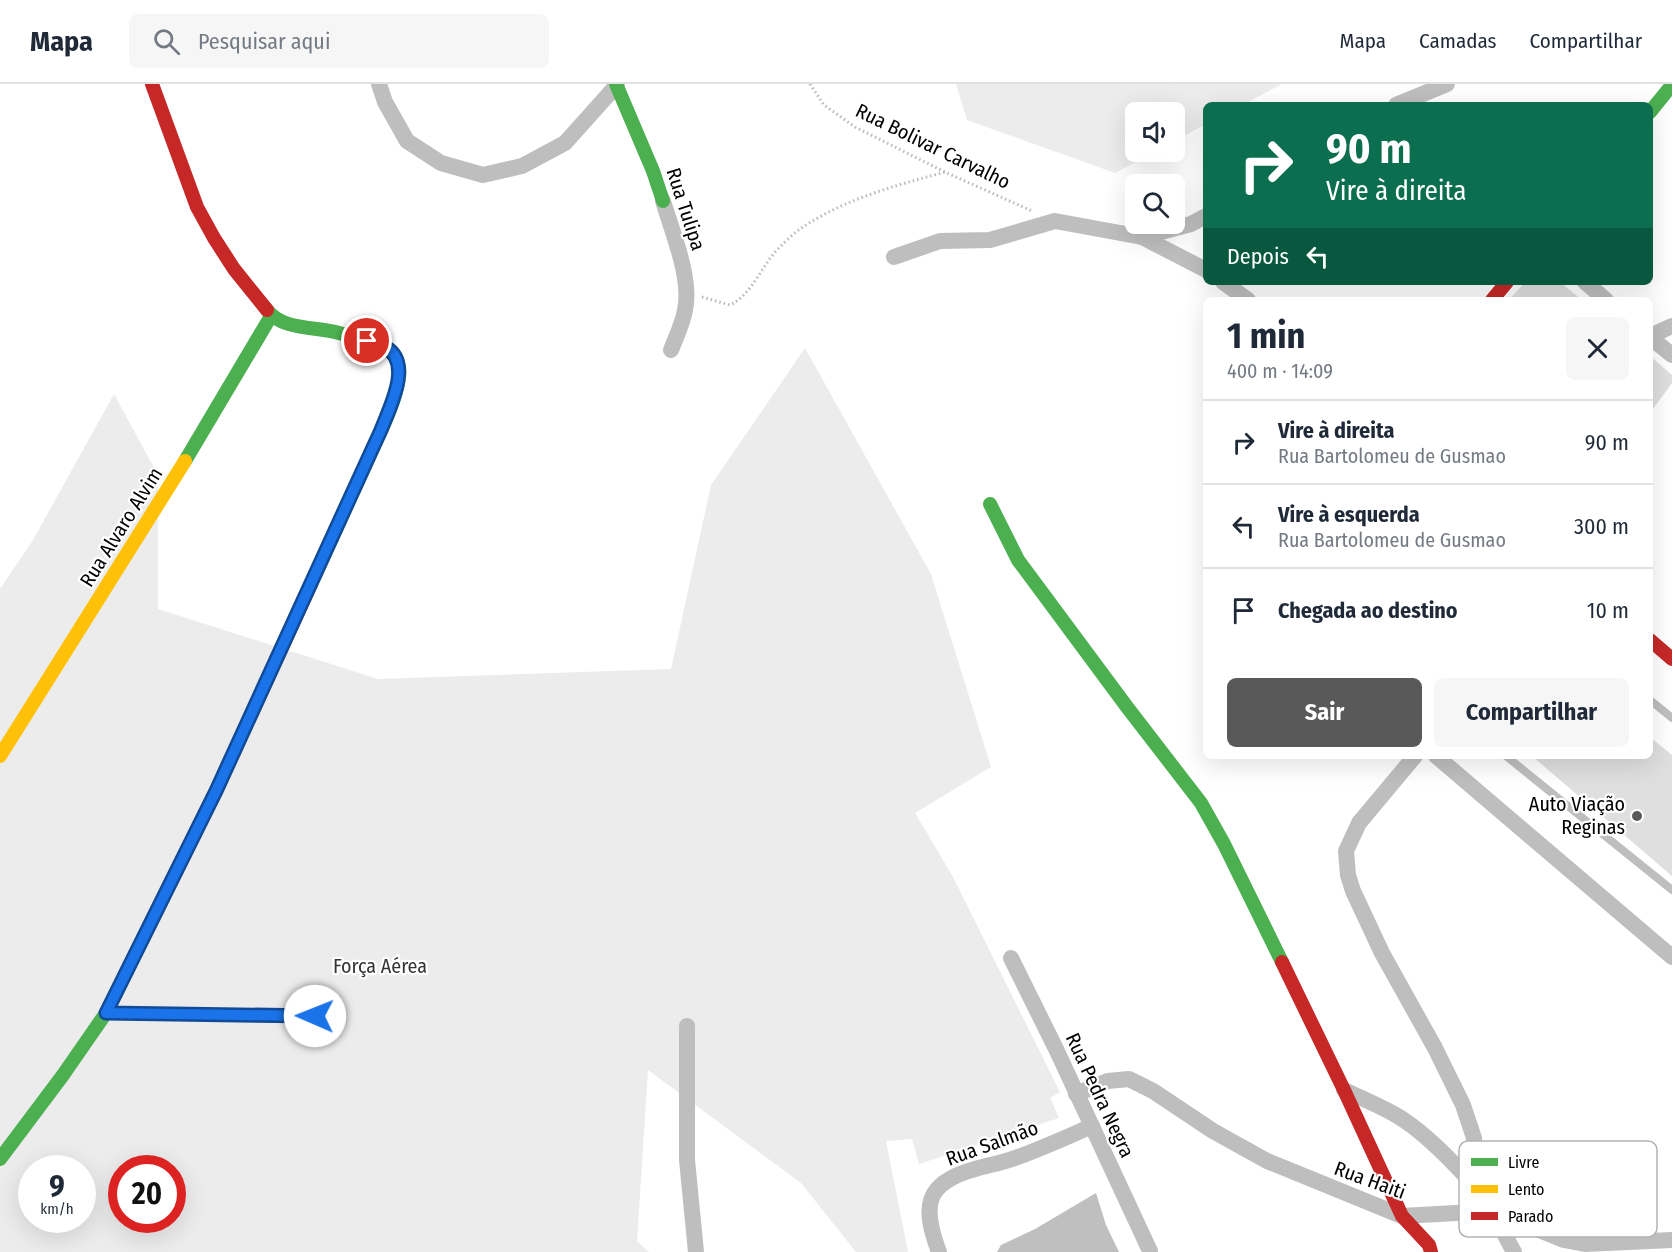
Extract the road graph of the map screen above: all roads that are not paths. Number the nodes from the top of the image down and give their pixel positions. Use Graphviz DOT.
graph roads {
  1 [pos="152,84"];
  2 [pos="379,84"];
  3 [pos="1447,84"];
  4 [pos="616,85"];
  5 [pos="1672,85"];
  6 [pos="1403,102"];
  7 [pos="1653,108"];
  8 [pos="663,201"];
  9 [pos="1203,218"];
  10 [pos="1142,237"];
  11 [pos="894,257"];
  12 [pos="1203,268"];
  13 [pos="1227,285"];
  14 [pos="1504,285"];
  15 [pos="1588,285"];
  16 [pos="1244,297"];
  17 [pos="1494,297"];
  18 [pos="1602,297"];
  19 [pos="271,316"];
  20 [pos="1672,326"];
  21 [pos="1653,335"];
  22 [pos="1653,339"];
  23 [pos="671,350"];
  24 [pos="1672,355"];
  25 [pos="990,504"];
  26 [pos="1653,643"];
  27 [pos="1672,659"];
  28 [pos="1653,702"];
  29 [pos="1672,718"];
  30 [pos="0,756"];
  31 [pos="1413,759"];
  32 [pos="1440,759"];
  33 [pos="1510,759"];
  34 [pos="1672,890"];
  35 [pos="1672,957"];
  36 [pos="1011,958"];
  37 [pos="106,1013"];
  38 [pos="315,1016"];
  39 [pos="687,1026"];
  40 [pos="1344,1090"];
  41 [pos="1076,1094"];
  42 [pos="1092,1126"];
  43 [pos="1474,1141"];
  44 [pos="0,1159"];
  45 [pos="1459,1171"];
  46 [pos="1459,1212"];
  47 [pos="1402,1216"];
  48 [pos="1506,1237"];
  49 [pos="1557,1237"];
  50 [pos="1672,1240"];
  51 [pos="1434,1250"];
  52 [pos="1150,1251"];
  53 [pos="696,1252"];
  54 [pos="939,1252"];
  55 [pos="1514,1252"];
  1 -- 19 [label="street"];
  2 -- 4 [label="street"];
  3 -- 6 [label="street"];
  4 -- 8 [label="street, Rua Tulipa"];
  5 -- 7 [label="street"];
  8 -- 23 [label="street, Rua Tulipa"];
  9 -- 10 [label="street"];
  10 -- 11 [label="street"];
  10 -- 12 [label="street"];
  13 -- 16 [label="street"];
  14 -- 17 [label="street"];
  15 -- 18 [label="street"];
  19 -- 30 [label="street, Rua Alvaro Alvim"];
  19 -- 37 [label="street"];
  20 -- 21 [label="street"];
  22 -- 24 [label="street"];
  25 -- 40 [label="street"];
  26 -- 27 [label="street"];
  28 -- 29 [label="lane"];
  31 -- 43 [label="street"];
  32 -- 35 [label="street"];
  33 -- 34 [label="lane"];
  36 -- 41 [label="street, Rua Pedra Negra"];
  37 -- 38 [label="lane"];
  37 -- 44 [label="street"];
  39 -- 53 [label="street"];
  40 -- 45 [label="street"];
  40 -- 47 [label="street"];
  41 -- 42 [label="street, Rua Pedra Negra"];
  41 -- 47 [label="street, Rua Haiti"];
  42 -- 52 [label="street, Rua Pedra Negra"];
  42 -- 54 [label="street, Rua Salmão"];
  46 -- 47 [label="street, Rua Haiti"];
  47 -- 51 [label="street"];
  48 -- 55 [label="street"];
  49 -- 50 [label="street, Rua Haiti"];
}
